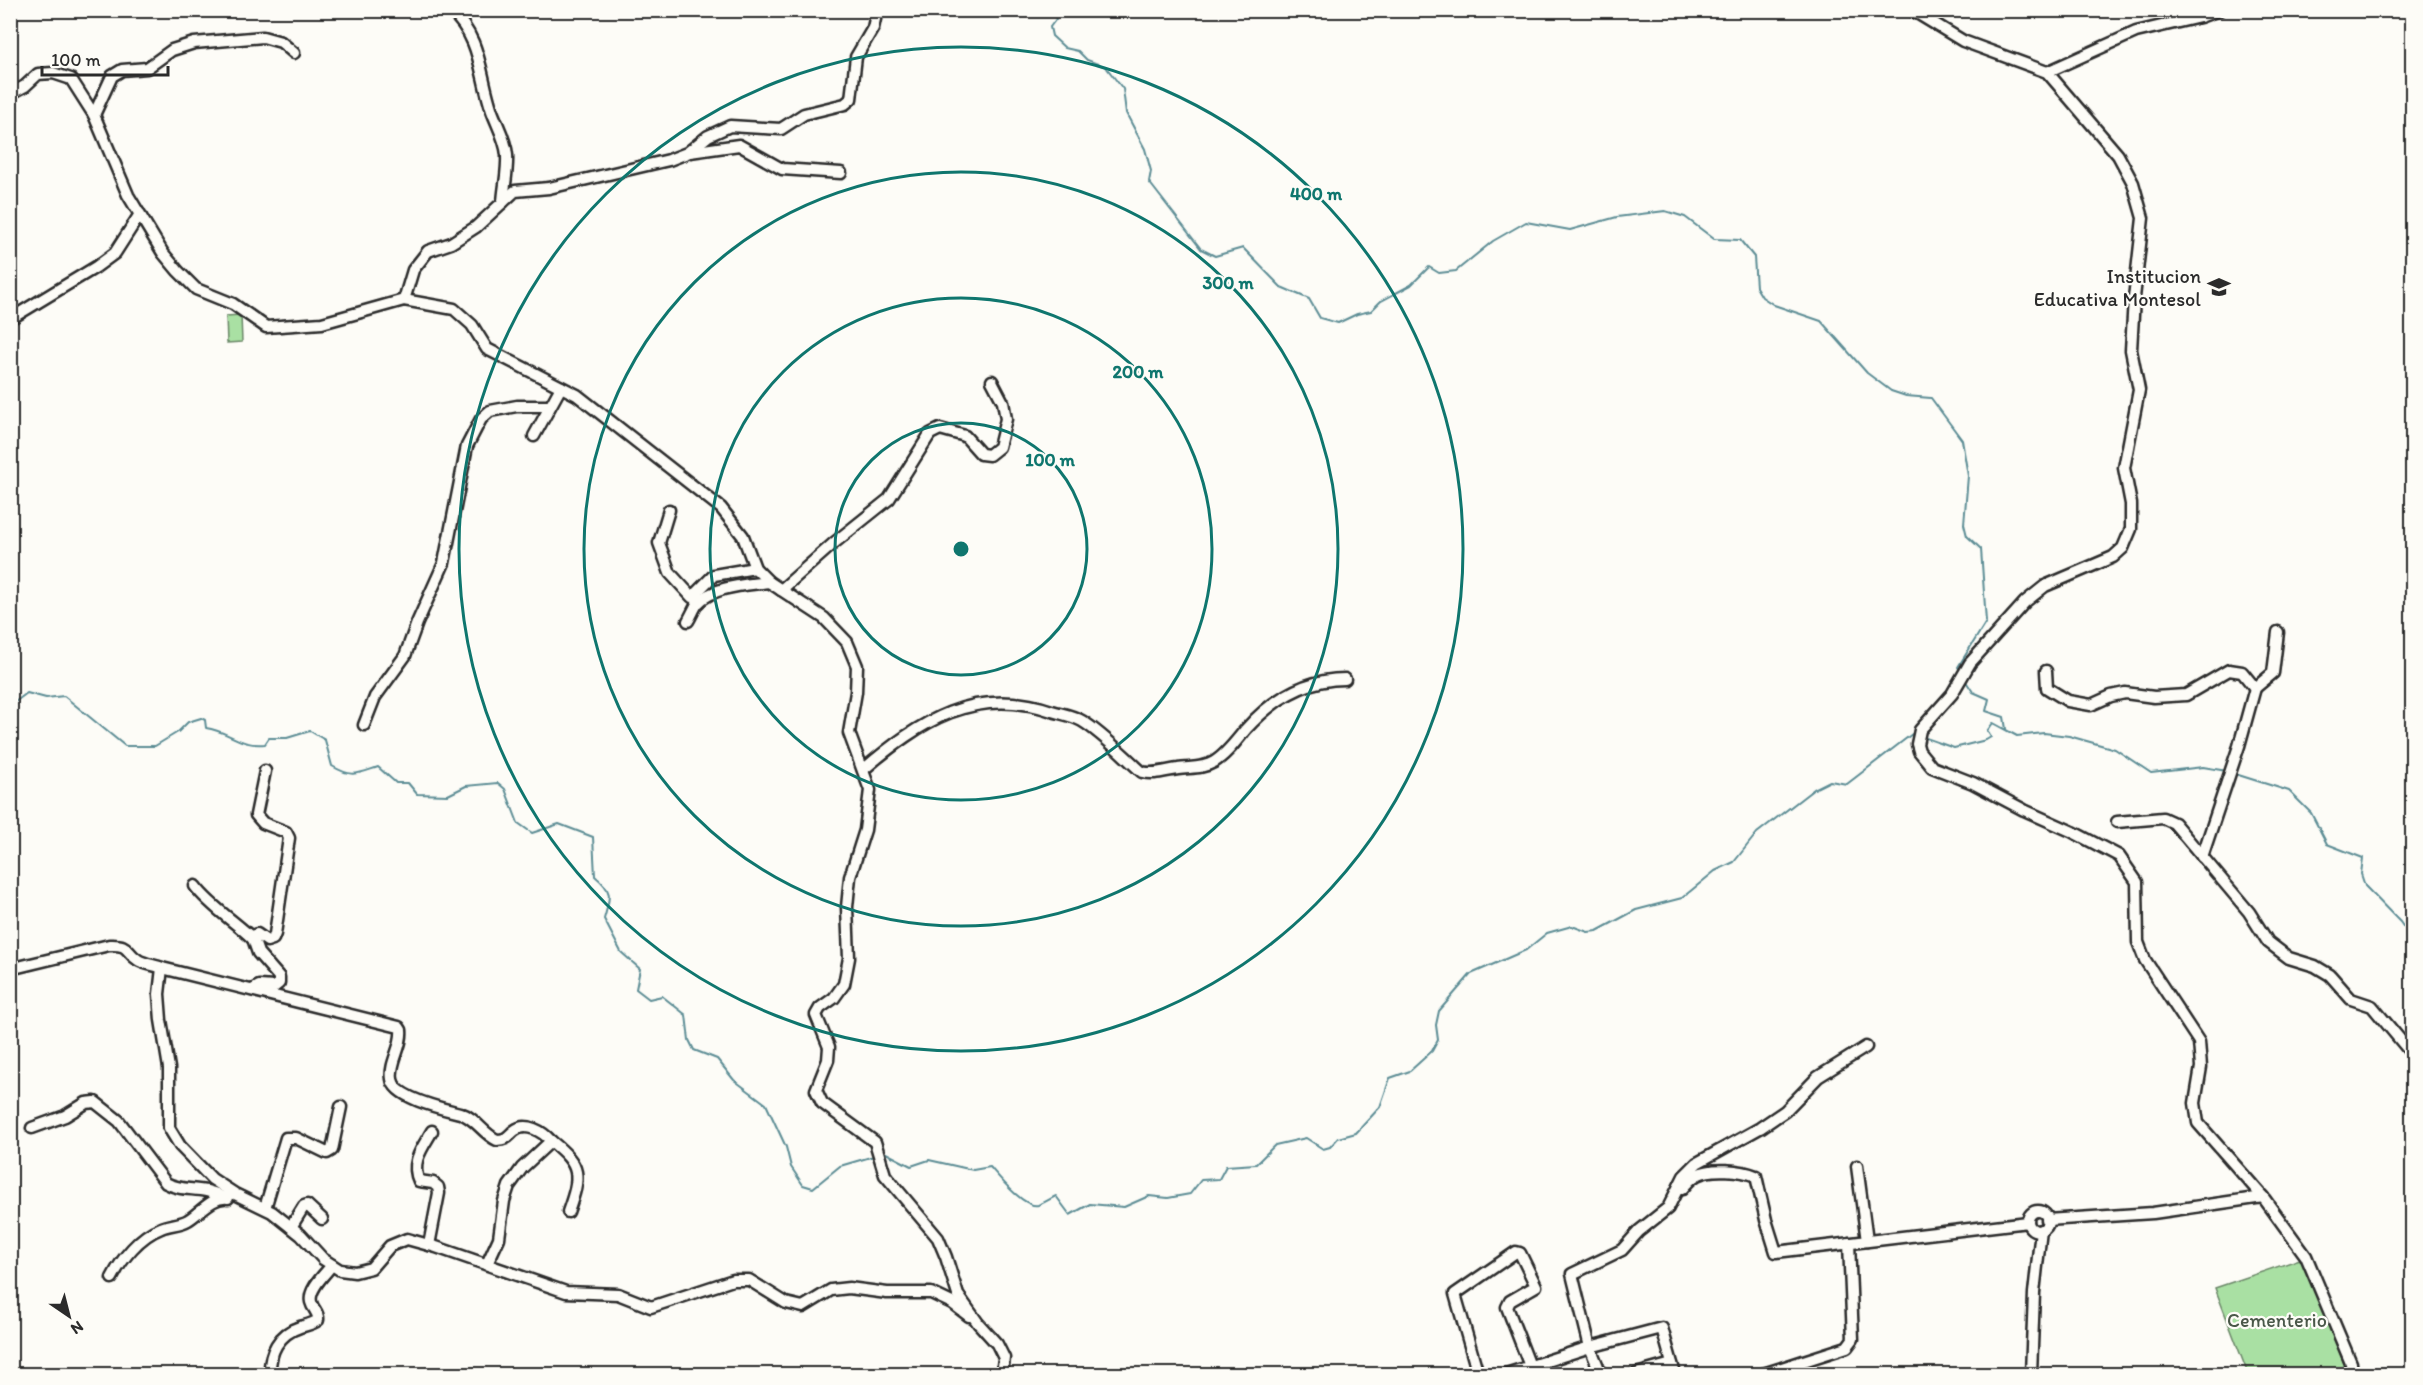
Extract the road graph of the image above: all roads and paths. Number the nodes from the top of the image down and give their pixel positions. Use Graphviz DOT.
graph roads {
  1 [pos="450,10"];
  2 [pos="877,10"];
  3 [pos="1912,10"];
  4 [pos="2219,10"];
  5 [pos="294,53"];
  6 [pos="2047,72"];
  7 [pos="10,94"];
  8 [pos="94,115"];
  9 [pos="687,153"];
  10 [pos="841,173"];
  11 [pos="503,202"];
  12 [pos="140,214"];
  13 [pos="404,300"];
  14 [pos="10,319"];
  15 [pos="992,381"];
  16 [pos="561,387"];
  17 [pos="550,406"];
  18 [pos="534,436"];
  19 [pos="669,510"];
  20 [pos="755,568"];
  21 [pos="769,582"];
  22 [pos="781,590"];
  23 [pos="688,621"];
  24 [pos="2278,632"];
  25 [pos="2046,671"];
  26 [pos="1345,679"];
  27 [pos="2255,688"];
  28 [pos="364,725"];
  29 [pos="863,770"];
  30 [pos="265,771"];
  31 [pos="2117,822"];
  32 [pos="2202,857"];
  33 [pos="195,886"];
  34 [pos="252,938"];
  35 [pos="162,968"];
  36 [pos="10,969"];
  37 [pos="252,990"];
  38 [pos="1866,1047"];
  39 [pos="2412,1054"];
  40 [pos="341,1107"];
  41 [pos="32,1128"];
  42 [pos="432,1131"];
  43 [pos="551,1141"];
  44 [pos="1857,1166"];
  45 [pos="235,1194"];
  46 [pos="222,1197"];
  47 [pos="2263,1197"];
  48 [pos="1674,1198"];
  49 [pos="265,1208"];
  50 [pos="568,1212"];
  51 [pos="322,1219"];
  52 [pos="2047,1220"];
  53 [pos="2028,1222"];
  54 [pos="291,1227"];
  55 [pos="2041,1230"];
  56 [pos="1868,1241"];
  57 [pos="1849,1244"];
  58 [pos="429,1245"];
  59 [pos="487,1264"];
  60 [pos="332,1265"];
  61 [pos="112,1278"];
  62 [pos="978,1323"];
  63 [pos="1590,1347"];
  64 [pos="1673,1369"];
  65 [pos="1531,1371"];
  66 [pos="2034,1372"];
  67 [pos="270,1374"];
  68 [pos="1002,1374"];
  69 [pos="1479,1374"];
  70 [pos="1506,1374"];
  71 [pos="1601,1374"];
  72 [pos="1636,1374"];
  73 [pos="1763,1374"];
  74 [pos="2352,1374"];
  1 -- 11 [label="street"];
  2 -- 9 [label="street"];
  3 -- 6 [label="street"];
  4 -- 6 [label="street"];
  5 -- 8 [label="street"];
  6 -- 47 [label="street"];
  7 -- 8 [label="street"];
  8 -- 12 [label="street"];
  9 -- 10 [label="street"];
  9 -- 11 [label="street"];
  11 -- 13 [label="street"];
  12 -- 13 [label="street"];
  12 -- 14 [label="street"];
  13 -- 16 [label="street"];
  15 -- 22 [label="street"];
  16 -- 17 [label="street"];
  16 -- 20 [label="street"];
  17 -- 18 [label="street"];
  17 -- 28 [label="street"];
  19 -- 20 [label="street"];
  20 -- 21 [label="street"];
  21 -- 22 [label="street"];
  21 -- 23 [label="street"];
  22 -- 29 [label="street"];
  24 -- 27 [label="street"];
  25 -- 27 [label="street"];
  26 -- 29 [label="street"];
  27 -- 32 [label="street"];
  29 -- 62 [label="street"];
  30 -- 34 [label="street"];
  31 -- 32 [label="street"];
  32 -- 39 [label="street"];
  33 -- 34 [label="street"];
  34 -- 37 [label="street"];
  35 -- 36 [label="street"];
  35 -- 37 [label="street"];
  35 -- 45 [label="street"];
  37 -- 43 [label="street"];
  38 -- 48 [label="street"];
  40 -- 49 [label="street"];
  41 -- 46 [label="street"];
  42 -- 58 [label="street"];
  43 -- 50 [label="street"];
  43 -- 59 [label="street"];
  44 -- 56 [label="street"];
  45 -- 46 [label="street"];
  45 -- 49 [label="street"];
  46 -- 61 [label="street"];
  47 -- 52 [label="street"];
  47 -- 74 [label="street"];
  48 -- 57 [label="street"];
  48 -- 63 [label="street"];
  49 -- 54 [label="street"];
  51 -- 54 [label="street"];
  52 -- 53 [label="street"];
  52 -- 55 [label="street"];
  53 -- 55 [label="street"];
  53 -- 56 [label="street"];
  54 -- 60 [label="street"];
  55 -- 66 [label="street"];
  56 -- 57 [label="street"];
  57 -- 73 [label="street"];
  58 -- 59 [label="street"];
  58 -- 60 [label="street"];
  59 -- 62 [label="street"];
  60 -- 67 [label="street"];
  62 -- 68 [label="street"];
  63 -- 64 [label="street"];
  63 -- 65 [label="street"];
  63 -- 71 [label="street"];
  64 -- 72 [label="street"];
  65 -- 69 [label="street"];
  65 -- 70 [label="street"];
}
